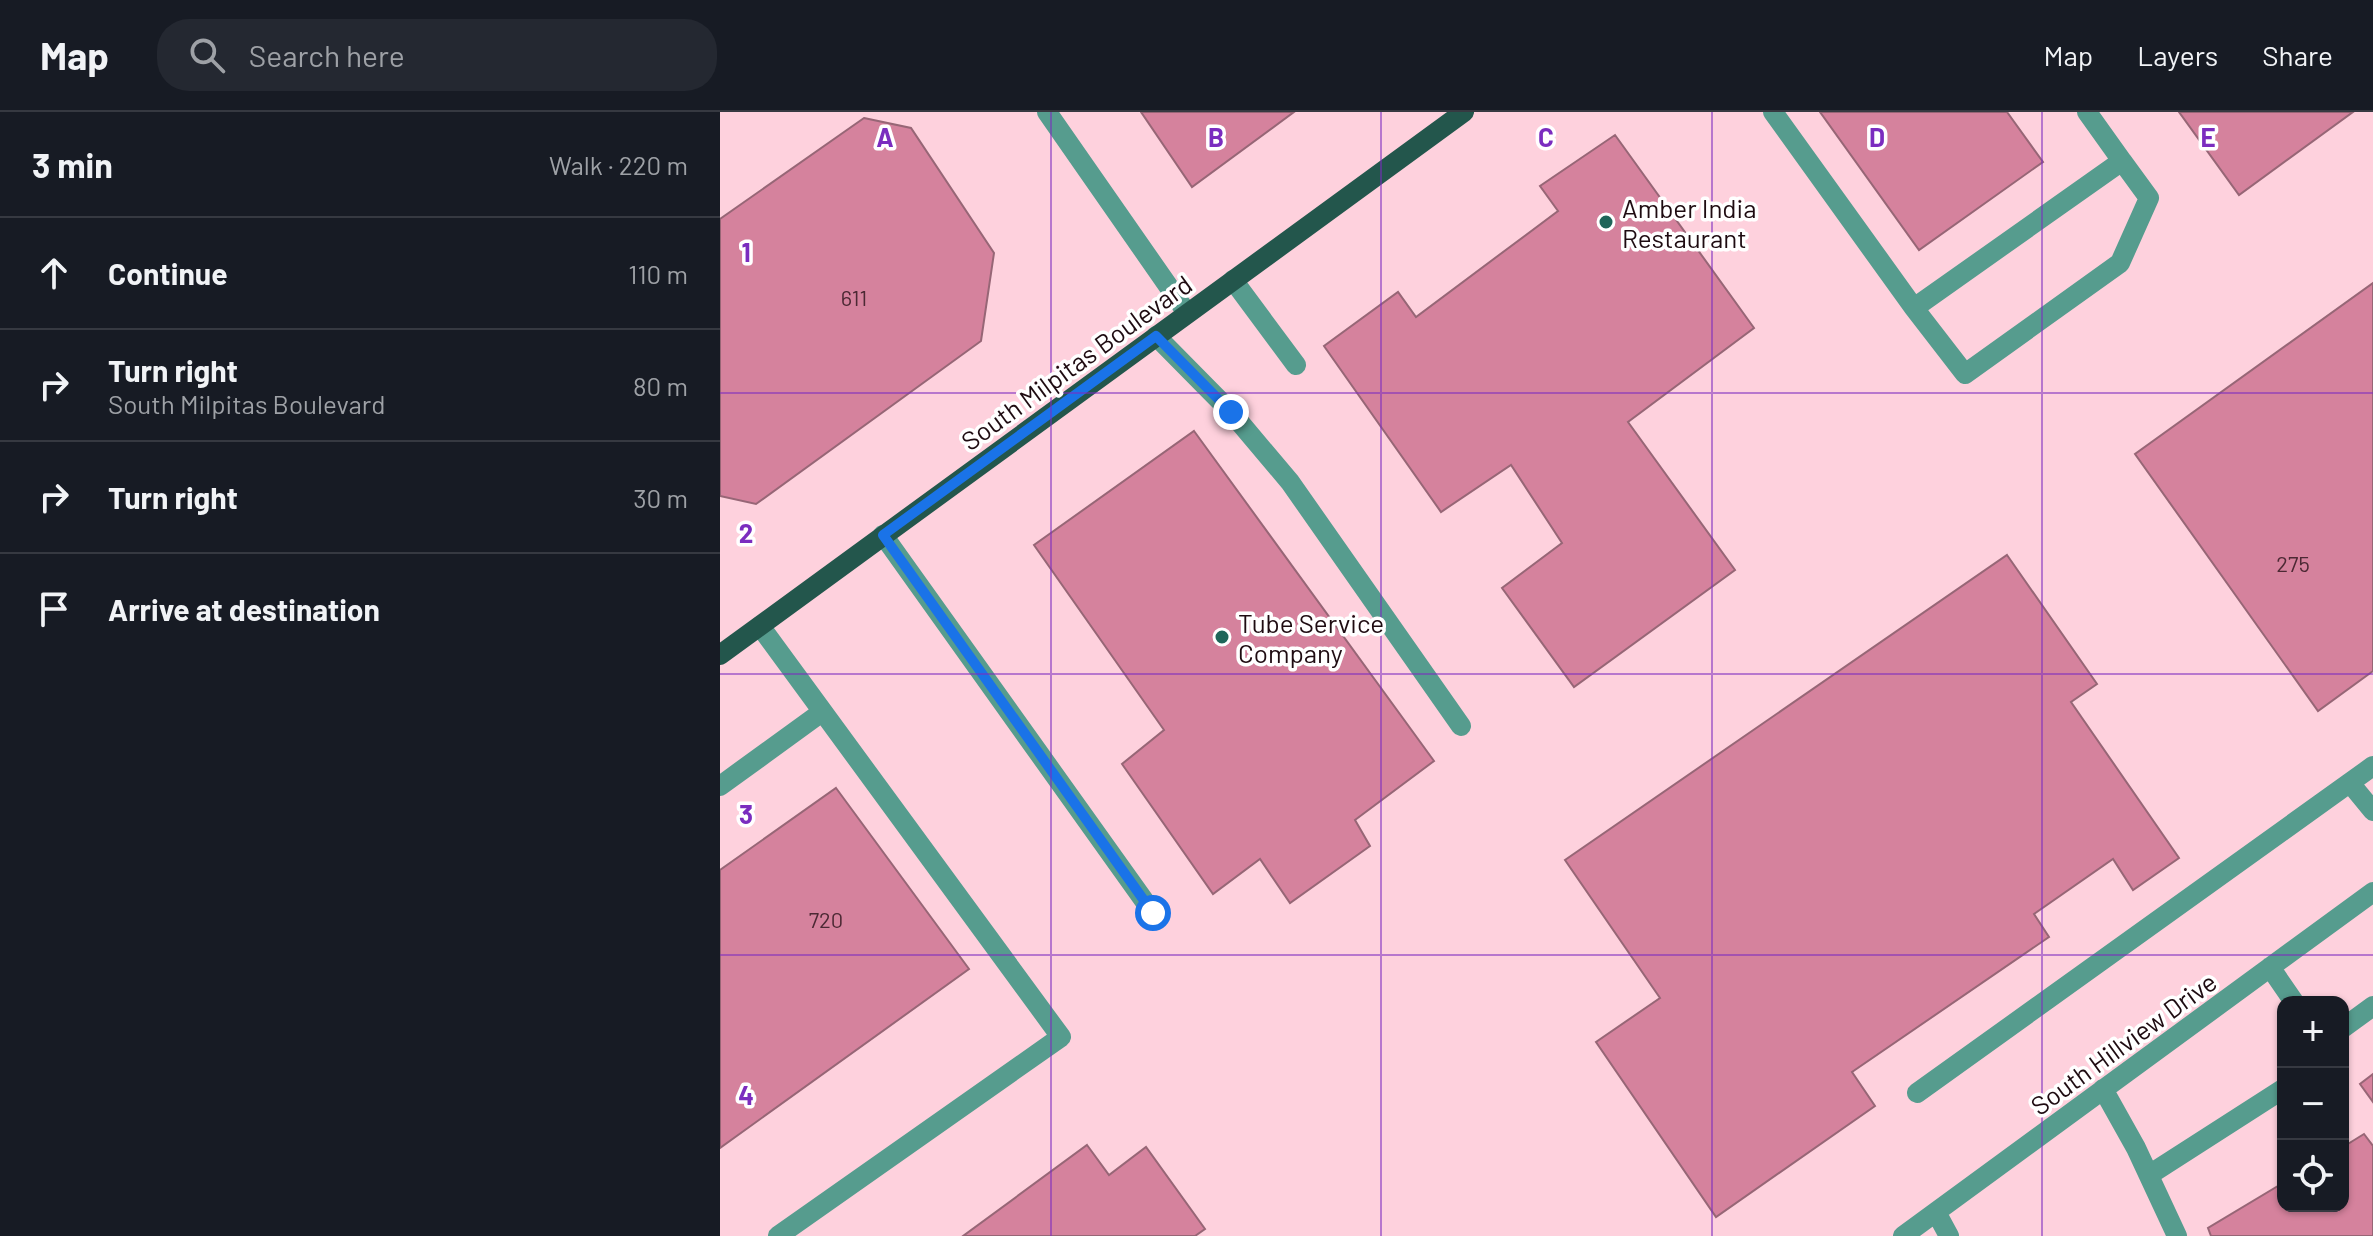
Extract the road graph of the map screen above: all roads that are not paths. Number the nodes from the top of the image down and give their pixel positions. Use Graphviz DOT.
graph roads {
  1 [pos="1047,112"];
  2 [pos="1464,112"];
  3 [pos="1773,112"];
  4 [pos="2087,112"];
  5 [pos="2122,161"];
  6 [pos="1233,280"];
  7 [pos="1914,308"];
  8 [pos="1187,313"];
  9 [pos="1156,336"];
  10 [pos="1296,365"];
  11 [pos="883,535"];
  12 [pos="760,626"];
  13 [pos="720,655"];
  14 [pos="822,712"];
  15 [pos="1461,726"];
  16 [pos="2373,766"];
  17 [pos="2350,783"];
  18 [pos="720,786"];
  19 [pos="2373,811"];
  20 [pos="2373,892"];
  21 [pos="1153,913"];
  22 [pos="2270,967"];
  23 [pos="2290,996"];
  24 [pos="2373,1006"];
  25 [pos="2349,1024"];
  26 [pos="2103,1089"];
  27 [pos="1917,1093"];
  28 [pos="2277,1093"];
  29 [pos="2149,1175"];
  30 [pos="1936,1212"];
  31 [pos="778,1236"];
  32 [pos="1903,1236"];
  33 [pos="1949,1236"];
  34 [pos="2177,1236"];
  1 -- 8 [label="street"];
  2 -- 6 [label="main road, South Milpitas Boulevard"];
  3 -- 7 [label="street"];
  4 -- 5 [label="street"];
  5 -- 7 [label="street"];
  5 -- 7 [label="street"];
  6 -- 8 [label="main road, South Milpitas Boulevard"];
  6 -- 10 [label="street"];
  8 -- 9 [label="main road, South Milpitas Boulevard"];
  9 -- 11 [label="main road, South Milpitas Boulevard"];
  9 -- 15 [label="street"];
  11 -- 12 [label="main road, South Milpitas Boulevard"];
  11 -- 21 [label="street"];
  12 -- 13 [label="main road, South Milpitas Boulevard"];
  12 -- 14 [label="street"];
  14 -- 18 [label="street"];
  14 -- 31 [label="street"];
  16 -- 17 [label="street"];
  17 -- 19 [label="street"];
  17 -- 27 [label="street"];
  20 -- 22 [label="street, South Hillview Drive"];
  22 -- 23 [label="street"];
  22 -- 26 [label="street, South Hillview Drive"];
  24 -- 25 [label="street"];
  26 -- 29 [label="street"];
  26 -- 30 [label="street, South Hillview Drive"];
  28 -- 29 [label="street"];
  29 -- 34 [label="street"];
  30 -- 32 [label="street, South Hillview Drive"];
  30 -- 33 [label="street"];
}
